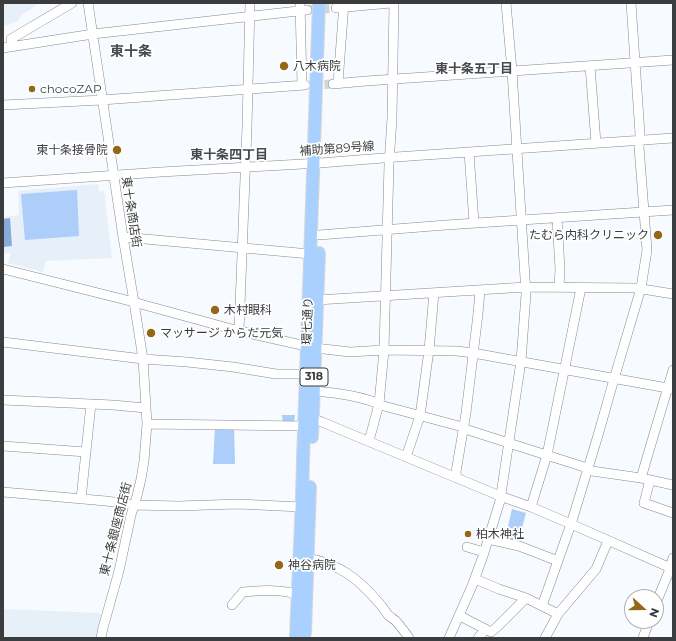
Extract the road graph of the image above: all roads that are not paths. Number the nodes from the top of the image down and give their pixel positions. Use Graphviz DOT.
graph roads {
  1 [pos="72,3"];
  2 [pos="88,3"];
  3 [pos="250,3"];
  4 [pos="319,3"];
  5 [pos="391,3"];
  6 [pos="394,3"];
  7 [pos="506,3"];
  8 [pos="631,3"];
  9 [pos="337,5"];
  10 [pos="303,8"];
  11 [pos="250,17"];
  12 [pos="93,34"];
  13 [pos="7,48"];
  14 [pos="673,60"];
  15 [pos="635,62"];
  16 [pos="590,66"];
  17 [pos="512,71"];
  18 [pos="393,79"];
  19 [pos="248,89"];
  20 [pos="102,100"];
  21 [pos="3,105"];
  22 [pos="673,138"];
  23 [pos="640,140"];
  24 [pos="596,143"];
  25 [pos="516,148"];
  26 [pos="469,152"];
  27 [pos="390,157"];
  28 [pos="317,163"];
  29 [pos="246,166"];
  30 [pos="114,175"];
  31 [pos="3,183"];
  32 [pos="673,210"];
  33 [pos="644,212"];
  34 [pos="558,218"];
  35 [pos="522,220"];
  36 [pos="474,224"];
  37 [pos="387,230"];
  38 [pos="319,235"];
  39 [pos="123,237"];
  40 [pos="243,248"];
  41 [pos="310,254"];
  42 [pos="3,268"];
  43 [pos="526,287"];
  44 [pos="559,287"];
  45 [pos="581,288"];
  46 [pos="641,288"];
  47 [pos="480,290"];
  48 [pos="434,293"];
  49 [pos="673,294"];
  50 [pos="385,296"];
  51 [pos="317,300"];
  52 [pos="134,302"];
  53 [pos="239,330"];
  54 [pos="3,342"];
  55 [pos="311,347"];
  56 [pos="384,350"];
  57 [pos="429,350"];
  58 [pos="473,353"];
  59 [pos="143,359"];
  60 [pos="521,362"];
  61 [pos="564,369"];
  62 [pos="673,370"];
  63 [pos="306,374"];
  64 [pos="614,379"];
  65 [pos="670,388"];
  66 [pos="314,391"];
  67 [pos="3,400"];
  68 [pos="90,404"];
  69 [pos="379,404"];
  70 [pos="146,408"];
  71 [pos="420,416"];
  72 [pos="309,422"];
  73 [pos="147,424"];
  74 [pos="464,428"];
  75 [pos="369,441"];
  76 [pos="509,443"];
  77 [pos="3,446"];
  78 [pos="86,452"];
  79 [pos="547,455"];
  80 [pos="406,457"];
  81 [pos="588,468"];
  82 [pos="457,478"];
  83 [pos="645,479"];
  84 [pos="673,485"];
  85 [pos="3,492"];
  86 [pos="500,496"];
  87 [pos="81,499"];
  88 [pos="134,505"];
  89 [pos="301,507"];
  90 [pos="531,508"];
  91 [pos="673,513"];
  92 [pos="571,524"];
  93 [pos="488,539"];
  94 [pos="608,541"];
  95 [pos="467,547"];
  96 [pos="484,552"];
  97 [pos="307,558"];
  98 [pos="673,558"];
  99 [pos="558,561"];
  100 [pos="671,569"];
  101 [pos="474,579"];
  102 [pos="299,589"];
  103 [pos="662,589"];
  104 [pos="526,598"];
  105 [pos="232,605"];
  106 [pos="542,606"];
  107 [pos="558,614"];
  108 [pos="460,616"];
  109 [pos="485,630"];
  110 [pos="101,638"];
  111 [pos="290,638"];
  112 [pos="296,638"];
  113 [pos="304,638"];
  114 [pos="311,638"];
  115 [pos="409,638"];
  116 [pos="449,638"];
  117 [pos="478,638"];
  118 [pos="545,638"];
  1 -- 13 [label="street"];
  2 -- 12 [label="street, 東十条商店街"];
  3 -- 11 [label="street"];
  4 -- 28 [label="main road, 環七通り / 318"];
  5 -- 9 [label="street"];
  6 -- 18 [label="street"];
  7 -- 17 [label="street"];
  8 -- 15 [label="street"];
  9 -- 18 [label="street"];
  9 -- 28 [label="main road, 環七通り / 318"];
  10 -- 11 [label="street"];
  10 -- 19 [label="street"];
  11 -- 12 [label="street"];
  11 -- 19 [label="street"];
  12 -- 13 [label="street"];
  12 -- 20 [label="street, 東十条商店街"];
  14 -- 15 [label="street"];
  15 -- 16 [label="street"];
  15 -- 23 [label="street"];
  16 -- 17 [label="street"];
  16 -- 24 [label="street"];
  17 -- 18 [label="street"];
  17 -- 25 [label="street"];
  18 -- 27 [label="street"];
  19 -- 20 [label="street"];
  19 -- 29 [label="street"];
  20 -- 21 [label="street"];
  20 -- 30 [label="street, 東十条商店街"];
  22 -- 23 [label="street, 補助第89号線"];
  23 -- 24 [label="street, 補助第89号線"];
  23 -- 33 [label="street"];
  24 -- 25 [label="street, 補助第89号線"];
  25 -- 26 [label="street, 補助第89号線"];
  25 -- 35 [label="street"];
  26 -- 27 [label="street, 補助第89号線"];
  26 -- 36 [label="street"];
  27 -- 28 [label="street, 補助第89号線"];
  27 -- 37 [label="street"];
  28 -- 29 [label="street, 補助第89号線"];
  28 -- 38 [label="main road, 環七通り / 318"];
  28 -- 41 [label="main road, 環七通り / 318"];
  29 -- 30 [label="street, 補助第89号線"];
  29 -- 40 [label="street"];
  30 -- 31 [label="street, 補助第89号線"];
  30 -- 39 [label="street, 東十条商店街"];
  32 -- 33 [label="street"];
  33 -- 34 [label="street"];
  33 -- 46 [label="street"];
  34 -- 35 [label="street"];
  34 -- 44 [label="street"];
  35 -- 36 [label="street"];
  35 -- 43 [label="street"];
  36 -- 37 [label="street"];
  37 -- 38 [label="street"];
  37 -- 50 [label="street"];
  38 -- 51 [label="main road, 環七通り / 318"];
  39 -- 40 [label="street"];
  39 -- 52 [label="street, 東十条商店街"];
  40 -- 41 [label="street"];
  40 -- 53 [label="street"];
  41 -- 55 [label="main road, 環七通り / 318"];
  42 -- 52 [label="street"];
  43 -- 44 [label="street"];
  43 -- 47 [label="street"];
  43 -- 60 [label="street"];
  44 -- 45 [label="street"];
  45 -- 46 [label="street"];
  45 -- 61 [label="street"];
  46 -- 49 [label="street"];
  46 -- 64 [label="street"];
  47 -- 48 [label="street"];
  47 -- 58 [label="street"];
  48 -- 50 [label="street"];
  48 -- 57 [label="street"];
  50 -- 51 [label="street"];
  50 -- 56 [label="street"];
  51 -- 55 [label="main road, 環七通り / 318"];
  52 -- 53 [label="street"];
  52 -- 59 [label="street, 東十条商店街"];
  53 -- 55 [label="street"];
  54 -- 59 [label="street"];
  55 -- 56 [label="street"];
  55 -- 63 [label="main road, 環七通り / 318"];
  55 -- 66 [label="main road, 環七通り / 318"];
  56 -- 57 [label="street"];
  56 -- 69 [label="street"];
  57 -- 58 [label="street"];
  57 -- 71 [label="street"];
  58 -- 60 [label="street"];
  58 -- 74 [label="street"];
  59 -- 63 [label="street"];
  59 -- 70 [label="street, 東十条商店街"];
  60 -- 61 [label="street"];
  60 -- 76 [label="street"];
  61 -- 64 [label="street"];
  61 -- 79 [label="street"];
  62 -- 65 [label="street"];
  63 -- 72 [label="main road, 環七通り / 318"];
  64 -- 65 [label="street"];
  64 -- 81 [label="street"];
  65 -- 83 [label="street"];
  66 -- 69 [label="street"];
  66 -- 72 [label="main road, 環七通り / 318"];
  67 -- 68 [label="street"];
  68 -- 70 [label="street"];
  68 -- 78 [label="street"];
  69 -- 71 [label="street"];
  69 -- 75 [label="street"];
  70 -- 73 [label="street, 東十条商店街"];
  71 -- 74 [label="street"];
  71 -- 80 [label="street"];
  72 -- 73 [label="street"];
  72 -- 75 [label="street"];
  72 -- 89 [label="main road, 環七通り / 318"];
  72 -- 97 [label="main road, 環七通り / 318"];
  73 -- 88 [label="street, 東十条銀座商店街"];
  74 -- 76 [label="street"];
  74 -- 82 [label="street"];
  75 -- 80 [label="street"];
  76 -- 79 [label="street"];
  76 -- 86 [label="street"];
  77 -- 78 [label="street"];
  78 -- 87 [label="street"];
  79 -- 81 [label="street"];
  79 -- 90 [label="street"];
  80 -- 82 [label="street"];
  81 -- 83 [label="street"];
  81 -- 92 [label="street"];
  82 -- 86 [label="street"];
  83 -- 84 [label="street"];
  83 -- 91 [label="street"];
  85 -- 87 [label="street"];
  86 -- 90 [label="street"];
  86 -- 93 [label="street"];
  87 -- 88 [label="street"];
  88 -- 89 [label="street"];
  88 -- 110 [label="street, 東十条銀座商店街"];
  89 -- 102 [label="main road, 環七通り / 318"];
  90 -- 92 [label="street"];
  92 -- 94 [label="street"];
  92 -- 99 [label="street"];
  93 -- 96 [label="street"];
  93 -- 99 [label="street"];
  94 -- 100 [label="street"];
  94 -- 107 [label="street"];
  95 -- 96 [label="street"];
  96 -- 101 [label="street"];
  97 -- 102 [label="main road, 環七通り / 318"];
  97 -- 115 [label="street"];
  98 -- 100 [label="street"];
  99 -- 106 [label="street"];
  100 -- 103 [label="street"];
  101 -- 104 [label="street"];
  101 -- 108 [label="street"];
  102 -- 105 [label="street"];
  102 -- 111 [label="main road, 318"];
  102 -- 112 [label="main road, 環七通り / 318"];
  102 -- 113 [label="main road, 環七通り / 318"];
  102 -- 114 [label="main road, 318"];
  104 -- 106 [label="street"];
  104 -- 109 [label="street"];
  106 -- 107 [label="street"];
  107 -- 118 [label="street"];
  108 -- 109 [label="street"];
  108 -- 116 [label="street"];
  109 -- 117 [label="street"];
}
